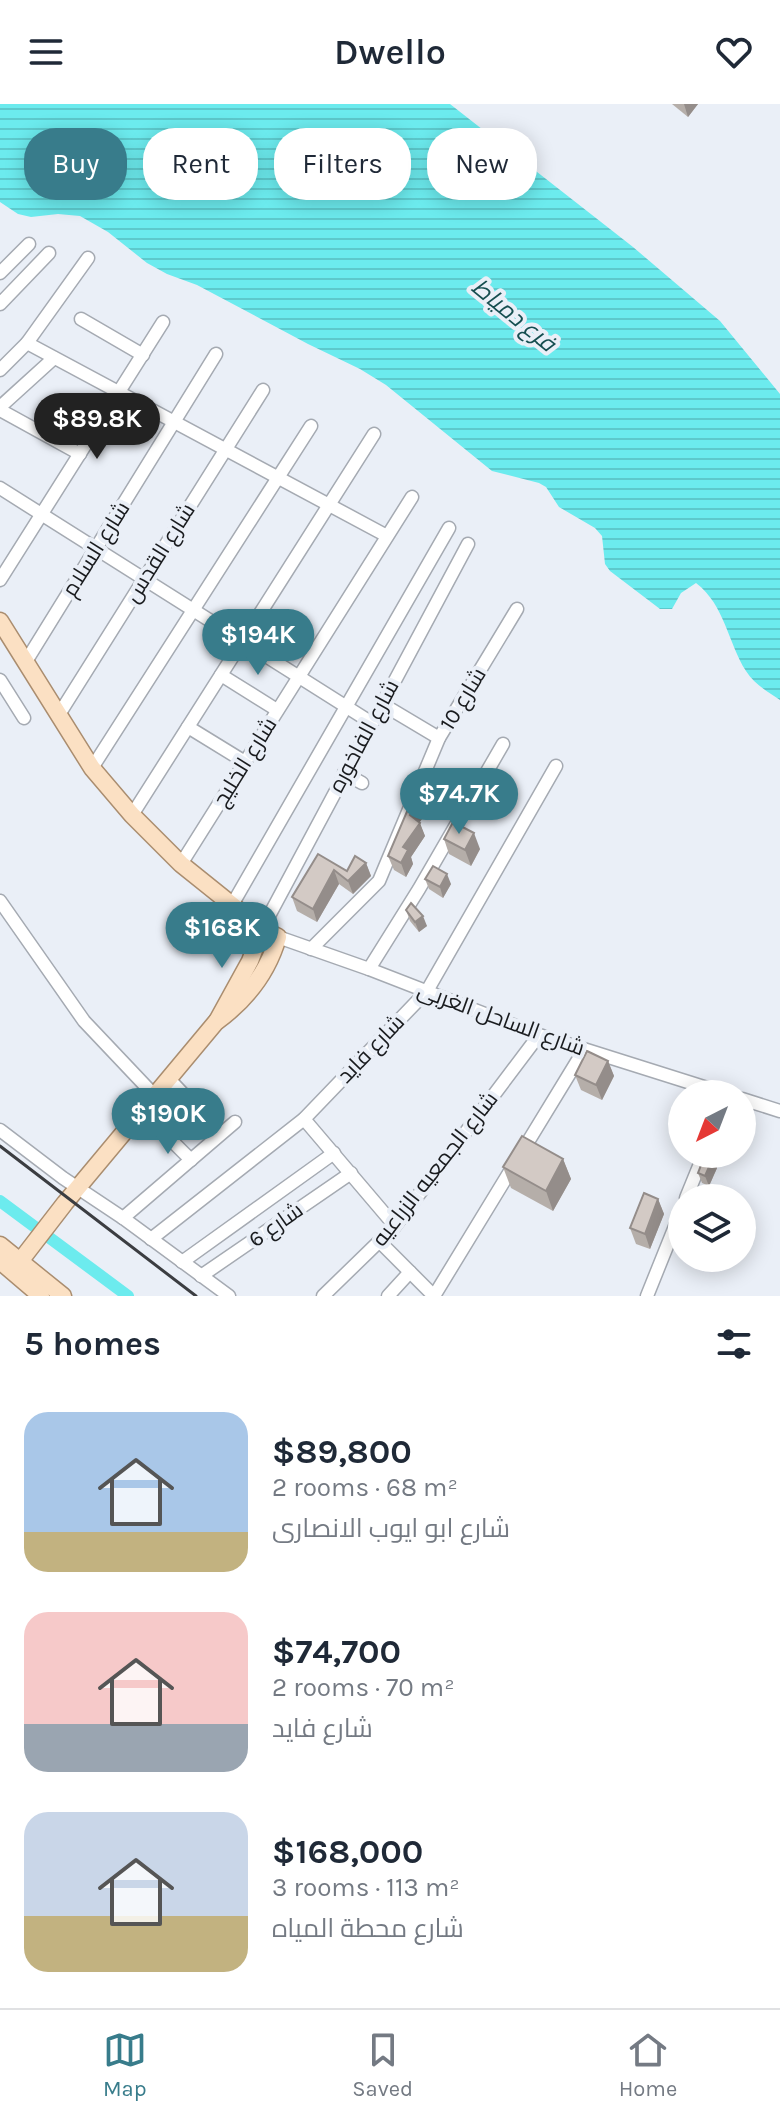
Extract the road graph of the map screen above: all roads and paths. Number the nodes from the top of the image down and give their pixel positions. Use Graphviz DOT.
graph roads {
  1 [pos="29,244"];
  2 [pos="49,253"];
  3 [pos="88,258"];
  4 [pos="0,273"];
  5 [pos="0,304"];
  6 [pos="81,319"];
  7 [pos="163,322"];
  8 [pos="27,343"];
  9 [pos="216,354"];
  10 [pos="143,355"];
  11 [pos="54,358"];
  12 [pos="0,370"];
  13 [pos="263,390"];
  14 [pos="119,393"];
  15 [pos="0,408"];
  16 [pos="175,422"];
  17 [pos="311,426"];
  18 [pos="374,434"];
  19 [pos="226,450"];
  20 [pos="80,454"];
  21 [pos="278,477"];
  22 [pos="0,488"];
  23 [pos="412,497"];
  24 [pos="329,505"];
  25 [pos="42,515"];
  26 [pos="449,528"];
  27 [pos="387,536"];
  28 [pos="468,544"];
  29 [pos="96,550"];
  30 [pos="144,579"];
  31 [pos="0,580"];
  32 [pos="517,609"];
  33 [pos="193,610"];
  34 [pos="0,621"];
  35 [pos="242,641"];
  36 [pos="25,663"];
  37 [pos="221,675"];
  38 [pos="299,677"];
  39 [pos="0,680"];
  40 [pos="4,697"];
  41 [pos="382,704"];
  42 [pos="346,706"];
  43 [pos="277,710"];
  44 [pos="58,716"];
  45 [pos="24,718"];
  46 [pos="372,723"];
  47 [pos="188,727"];
  48 [pos="439,738"];
  49 [pos="503,744"];
  50 [pos="245,762"];
  51 [pos="556,766"];
  52 [pos="92,768"];
  53 [pos="344,773"];
  54 [pos="362,783"];
  55 [pos="132,815"];
  56 [pos="181,864"];
  57 [pos="0,901"];
  58 [pos="232,905"];
  59 [pos="262,929"];
  60 [pos="278,937"];
  61 [pos="311,949"];
  62 [pos="369,969"];
  63 [pos="427,991"];
  64 [pos="216,1022"];
  65 [pos="539,1035"];
  66 [pos="584,1050"];
  67 [pos="169,1079"];
  68 [pos="681,1080"];
  69 [pos="155,1096"];
  70 [pos="756,1103"];
  71 [pos="142,1111"];
  72 [pos="780,1111"];
  73 [pos="202,1114"];
  74 [pos="304,1119"];
  75 [pos="235,1122"];
  76 [pos="0,1130"];
  77 [pos="334,1153"];
  78 [pos="191,1160"];
  79 [pos="351,1173"];
  80 [pos="77,1188"];
  81 [pos="123,1218"];
  82 [pos="395,1226"];
  83 [pos="151,1239"];
  84 [pos="381,1243"];
  85 [pos="668,1244"];
  86 [pos="0,1245"];
  87 [pos="25,1254"];
  88 [pos="0,1261"];
  89 [pos="182,1262"];
  90 [pos="410,1272"];
  91 [pos="201,1276"];
  92 [pos="41,1296"];
  93 [pos="63,1296"];
  94 [pos="229,1296"];
  95 [pos="323,1296"];
  96 [pos="388,1296"];
  97 [pos="434,1296"];
  98 [pos="647,1296"];
  1 -- 4 [label="street"];
  2 -- 5 [label="street"];
  3 -- 8 [label="street"];
  6 -- 10 [label="street"];
  7 -- 10 [label="street"];
  8 -- 11 [label="street"];
  8 -- 12 [label="street"];
  9 -- 16 [label="street, شارع السلام"];
  10 -- 14 [label="street"];
  11 -- 14 [label="street"];
  11 -- 15 [label="street"];
  13 -- 19 [label="street, شارع القدس"];
  14 -- 16 [label="street"];
  14 -- 20 [label="street"];
  15 -- 20 [label="street"];
  16 -- 19 [label="street"];
  16 -- 29 [label="street, شارع السلام"];
  17 -- 21 [label="street"];
  18 -- 24 [label="street"];
  19 -- 21 [label="street"];
  19 -- 30 [label="street, شارع القدس"];
  20 -- 25 [label="street"];
  21 -- 24 [label="street"];
  21 -- 33 [label="street"];
  22 -- 25 [label="street"];
  23 -- 27 [label="street, شارع الخليج"];
  24 -- 27 [label="street"];
  24 -- 35 [label="street"];
  25 -- 29 [label="street"];
  25 -- 31 [label="street"];
  26 -- 42 [label="street"];
  27 -- 38 [label="street, شارع الخليج"];
  28 -- 41 [label="street, شارع الفاخوره"];
  29 -- 30 [label="street"];
  29 -- 36 [label="street, شارع السلام"];
  30 -- 33 [label="street"];
  30 -- 44 [label="street, شارع القدس"];
  32 -- 48 [label="street, شارع 10"];
  33 -- 35 [label="street"];
  33 -- 52 [label="street"];
  34 -- 36 [label="main road"];
  35 -- 37 [label="street"];
  35 -- 38 [label="street"];
  36 -- 44 [label="main road"];
  37 -- 43 [label="street"];
  37 -- 47 [label="street"];
  38 -- 42 [label="street"];
  38 -- 43 [label="street, شارع الخليج"];
  39 -- 40 [label="street"];
  40 -- 45 [label="street"];
  41 -- 46 [label="street, شارع الفاخوره"];
  41 -- 48 [label="street"];
  42 -- 46 [label="street"];
  42 -- 58 [label="street"];
  43 -- 50 [label="street, شارع الخليج"];
  44 -- 52 [label="main road"];
  46 -- 53 [label="street, شارع الفاخوره"];
  47 -- 50 [label="street"];
  47 -- 55 [label="street"];
  48 -- 61 [label="street, شارع 10"];
  49 -- 62 [label="street"];
  50 -- 56 [label="street, شارع الخليج"];
  51 -- 63 [label="street, شارع فايد"];
  52 -- 55 [label="main road"];
  53 -- 54 [label="street"];
  53 -- 59 [label="street, شارع الفاخوره"];
  55 -- 56 [label="main road"];
  56 -- 58 [label="main road"];
  57 -- 69 [label="street"];
  58 -- 59 [label="main road"];
  59 -- 60 [label="main road"];
  59 -- 64 [label="main road"];
  60 -- 61 [label="street, شارع الساحل الغربى"];
  60 -- 64 [label="main road"];
  61 -- 62 [label="street, شارع الساحل الغربى"];
  62 -- 63 [label="street, شارع الساحل الغربى"];
  63 -- 65 [label="street, شارع الساحل الغربى"];
  63 -- 74 [label="street, شارع فايد"];
  64 -- 67 [label="main road"];
  65 -- 66 [label="street, شارع الساحل الغربى"];
  65 -- 82 [label="street, شارع الجمعيه الزراعيه"];
  66 -- 68 [label="street, شارع الساحل الغربى"];
  66 -- 97 [label="street"];
  67 -- 69 [label="main road"];
  67 -- 73 [label="street"];
  69 -- 71 [label="main road"];
  70 -- 72 [label="street"];
  71 -- 78 [label="street"];
  71 -- 80 [label="main road"];
  74 -- 77 [label="street"];
  74 -- 83 [label="street, شارع فايد"];
  75 -- 78 [label="street"];
  76 -- 80 [label="street"];
  77 -- 79 [label="street"];
  77 -- 89 [label="street"];
  78 -- 81 [label="street"];
  79 -- 82 [label="street"];
  79 -- 91 [label="street, شارع 6"];
  80 -- 81 [label="street"];
  80 -- 87 [label="main road"];
  81 -- 83 [label="street"];
  82 -- 84 [label="street, شارع الجمعيه الزراعيه"];
  83 -- 89 [label="street"];
  84 -- 90 [label="street"];
  84 -- 95 [label="street, شارع الجمعيه الزراعيه"];
  85 -- 98 [label="street"];
  86 -- 87 [label="main road"];
  87 -- 93 [label="main road"];
  88 -- 92 [label="main road"];
  89 -- 91 [label="street"];
  90 -- 96 [label="street"];
  90 -- 97 [label="street"];
  91 -- 94 [label="street"];
}
